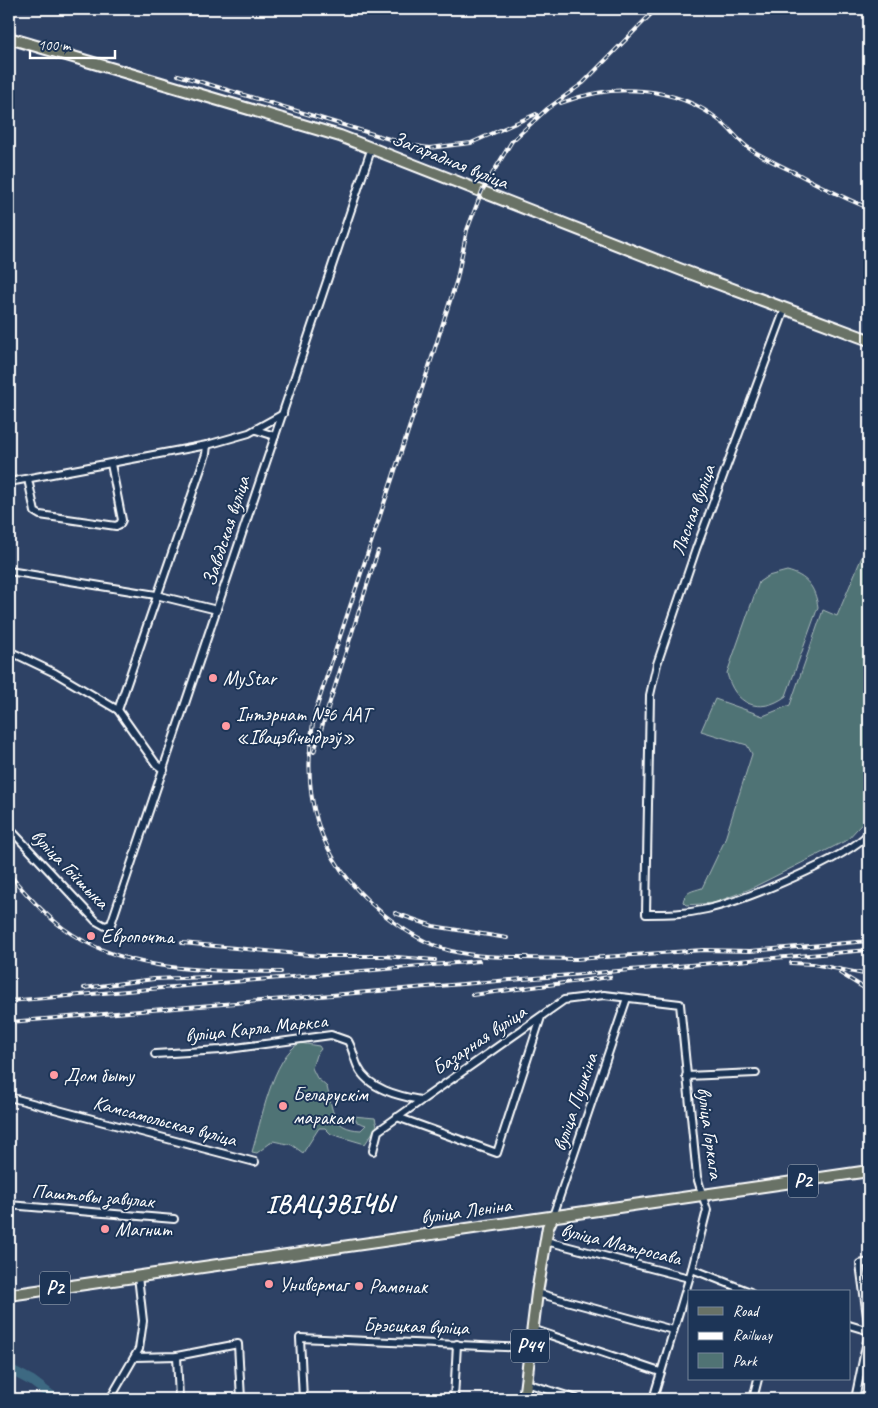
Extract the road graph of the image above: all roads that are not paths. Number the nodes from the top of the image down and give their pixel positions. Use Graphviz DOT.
graph roads {
  1 [pos="9,38"];
  2 [pos="372,147"];
  3 [pos="785,309"];
  4 [pos="869,340"];
  5 [pos="282,414"];
  6 [pos="256,430"];
  7 [pos="275,436"];
  8 [pos="207,445"];
  9 [pos="110,464"];
  10 [pos="28,479"];
  11 [pos="9,482"];
  12 [pos="9,571"];
  13 [pos="156,595"];
  14 [pos="217,610"];
  15 [pos="9,651"];
  16 [pos="118,710"];
  17 [pos="164,770"];
  18 [pos="9,828"];
  19 [pos="869,833"];
  20 [pos="111,924"];
  21 [pos="627,998"];
  22 [pos="541,1017"];
  23 [pos="155,1054"];
  24 [pos="756,1073"];
  25 [pos="686,1076"];
  26 [pos="9,1097"];
  27 [pos="420,1100"];
  28 [pos="396,1117"];
  29 [pos="373,1151"];
  30 [pos="255,1162"];
  31 [pos="869,1171"];
  32 [pos="703,1195"];
  33 [pos="9,1205"];
  34 [pos="553,1216"];
  35 [pos="174,1219"];
  36 [pos="546,1241"];
  37 [pos="869,1262"];
  38 [pos="692,1269"];
  39 [pos="138,1276"];
  40 [pos="689,1278"];
  41 [pos="745,1290"];
  42 [pos="537,1293"];
  43 [pos="9,1295"];
  44 [pos="850,1325"];
  45 [pos="532,1329"];
  46 [pos="673,1330"];
  47 [pos="869,1331"];
  48 [pos="457,1344"];
  49 [pos="530,1348"];
  50 [pos="176,1356"];
  51 [pos="135,1357"];
  52 [pos="660,1372"];
  53 [pos="758,1380"];
  54 [pos="526,1384"];
  55 [pos="110,1399"];
  56 [pos="179,1399"];
  57 [pos="241,1399"];
  58 [pos="303,1399"];
  59 [pos="454,1399"];
  60 [pos="524,1399"];
  61 [pos="577,1399"];
  62 [pos="653,1399"];
  63 [pos="753,1399"];
  64 [pos="855,1399"];
  1 -- 2 [label="main road, Загарадная вуліца"];
  2 -- 3 [label="main road, Загарадная вуліца"];
  2 -- 5 [label="street, Заводская вуліца"];
  3 -- 4 [label="main road, Загарадная вуліца"];
  3 -- 19 [label="street, Лясная вуліца"];
  5 -- 6 [label="street"];
  5 -- 7 [label="street, Заводская вуліца"];
  6 -- 7 [label="street"];
  6 -- 8 [label="street"];
  7 -- 14 [label="street, Заводская вуліца"];
  8 -- 9 [label="street"];
  8 -- 13 [label="street"];
  9 -- 10 [label="street"];
  9 -- 10 [label="street"];
  10 -- 11 [label="street"];
  12 -- 13 [label="street"];
  13 -- 14 [label="street"];
  13 -- 16 [label="street"];
  14 -- 17 [label="street, Заводская вуліца"];
  15 -- 16 [label="street"];
  16 -- 17 [label="street"];
  17 -- 20 [label="street, Заводская вуліца"];
  18 -- 20 [label="street, вуліца Гойшыка"];
  21 -- 22 [label="street, Базарная вуліца"];
  21 -- 25 [label="street, Базарная вуліца"];
  21 -- 34 [label="street, вуліца Пушкіна"];
  22 -- 27 [label="street, Базарная вуліца"];
  22 -- 28 [label="street"];
  23 -- 27 [label="street, вуліца Карла Маркса"];
  24 -- 25 [label="street"];
  25 -- 32 [label="street, вуліца Горкага"];
  26 -- 30 [label="street, Камсамольская вуліца"];
  27 -- 28 [label="street, Базарная вуліца"];
  28 -- 29 [label="street, Базарная вуліца"];
  31 -- 32 [label="main road, вуліца Леніна / Р2"];
  32 -- 34 [label="main road, вуліца Леніна / Р2"];
  32 -- 38 [label="street, вуліца Горкага"];
  33 -- 35 [label="street, Паштовы завулак"];
  34 -- 36 [label="main road, Р44"];
  34 -- 39 [label="main road, вуліца Леніна / Р2"];
  36 -- 40 [label="street, вуліца Матросава"];
  36 -- 42 [label="main road, Р44"];
  37 -- 47 [label="street"];
  38 -- 40 [label="street, вуліца Горкага"];
  38 -- 41 [label="street, вуліца Матросава"];
  39 -- 43 [label="main road, вуліца Леніна / Р2"];
  39 -- 51 [label="street"];
  40 -- 46 [label="street, вуліца Горкага"];
  42 -- 45 [label="main road, Р44"];
  42 -- 46 [label="street"];
  44 -- 47 [label="street"];
  45 -- 49 [label="main road, Р44"];
  45 -- 52 [label="street"];
  46 -- 52 [label="street, вуліца Горкага"];
  47 -- 64 [label="street"];
  48 -- 49 [label="street, Брэсцкая вуліца"];
  48 -- 58 [label="street, Брэсцкая вуліца"];
  48 -- 59 [label="street"];
  49 -- 54 [label="main road, Р44"];
  50 -- 51 [label="street"];
  50 -- 56 [label="street"];
  50 -- 57 [label="street"];
  51 -- 55 [label="street"];
  52 -- 62 [label="street, вуліца Горкага"];
  53 -- 63 [label="street"];
  54 -- 60 [label="main road, Р44"];
  54 -- 61 [label="street"];
}
